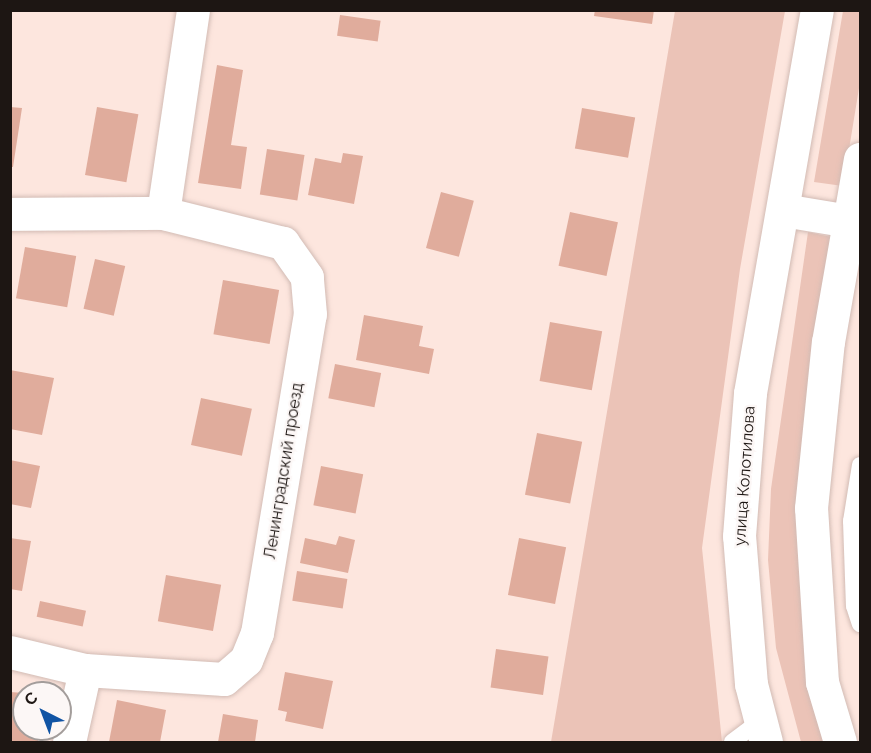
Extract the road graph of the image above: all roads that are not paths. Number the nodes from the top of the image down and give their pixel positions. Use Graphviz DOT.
graph roads {
  1 [pos="193,10"];
  2 [pos="817,10"];
  3 [pos="861,159"];
  4 [pos="783,210"];
  5 [pos="163,213"];
  6 [pos="10,214"];
  7 [pos="849,221"];
  8 [pos="861,465"];
  9 [pos="861,624"];
  10 [pos="10,652"];
  11 [pos="85,670"];
  12 [pos="764,731"];
  13 [pos="69,742"];
  14 [pos="732,742"];
  15 [pos="840,742"];
  1 -- 5 [label="main road"];
  2 -- 4 [label="main road, улица Колотилова"];
  3 -- 7 [label="main road"];
  4 -- 7 [label="main road"];
  4 -- 12 [label="main road, улица Колотилова"];
  5 -- 6 [label="main road, Ленинградский проезд"];
  5 -- 11 [label="main road, Ленинградский проезд"];
  7 -- 15 [label="main road"];
  8 -- 9 [label="lane"];
  10 -- 11 [label="main road, Ленинградский проезд"];
  11 -- 13 [label="main road"];
  12 -- 14 [label="lane"];
}
